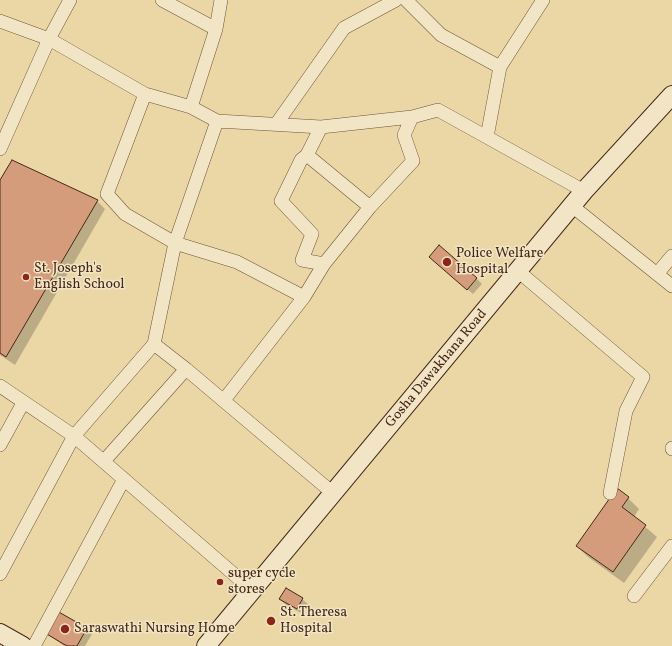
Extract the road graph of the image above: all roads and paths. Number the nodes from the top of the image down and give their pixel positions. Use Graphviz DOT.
graph roads {
  1 [pos="70,0"];
  2 [pos="162,0"];
  3 [pos="221,0"];
  4 [pos="396,0"];
  5 [pos="406,0"];
  6 [pos="543,0"];
  7 [pos="0,21"];
  8 [pos="216,29"];
  9 [pos="48,39"];
  10 [pos="500,67"];
  11 [pos="146,94"];
  12 [pos="672,95"];
  13 [pos="191,107"];
  14 [pos="412,117"];
  15 [pos="217,121"];
  16 [pos="277,123"];
  17 [pos="322,126"];
  18 [pos="487,137"];
  19 [pos="0,149"];
  20 [pos="307,155"];
  21 [pos="584,191"];
  22 [pos="370,206"];
  23 [pos="572,206"];
  24 [pos="175,243"];
  25 [pos="672,256"];
  26 [pos="324,264"];
  27 [pos="518,271"];
  28 [pos="657,274"];
  29 [pos="672,286"];
  30 [pos="304,297"];
  31 [pos="154,344"];
  32 [pos="186,368"];
  33 [pos="0,386"];
  34 [pos="224,400"];
  35 [pos="23,403"];
  36 [pos="74,436"];
  37 [pos="0,445"];
  38 [pos="104,461"];
  39 [pos="124,479"];
  40 [pos="610,493"];
  41 [pos="334,494"];
  42 [pos="672,546"];
  43 [pos="0,574"];
  44 [pos="252,590"];
  45 [pos="634,596"];
  46 [pos="0,632"];
  47 [pos="24,646"];
  48 [pos="206,646"];
  1 -- 9 [label="street"];
  2 -- 8 [label="street"];
  3 -- 8 [label="street"];
  4 -- 16 [label="street"];
  5 -- 10 [label="street"];
  6 -- 10 [label="street"];
  7 -- 9 [label="street"];
  8 -- 13 [label="street"];
  9 -- 11 [label="street"];
  9 -- 19 [label="street"];
  10 -- 18 [label="street"];
  11 -- 13 [label="street"];
  11 -- 24 [label="street"];
  12 -- 21 [label="street, Gosha Dawakhana Road"];
  13 -- 15 [label="street"];
  14 -- 17 [label="street"];
  14 -- 18 [label="street"];
  14 -- 22 [label="street"];
  15 -- 16 [label="street"];
  15 -- 24 [label="street"];
  16 -- 17 [label="street"];
  17 -- 20 [label="street"];
  18 -- 21 [label="street"];
  20 -- 22 [label="street"];
  20 -- 26 [label="street"];
  21 -- 23 [label="street, Gosha Dawakhana Road"];
  22 -- 26 [label="street"];
  23 -- 27 [label="street, Gosha Dawakhana Road"];
  23 -- 28 [label="street"];
  24 -- 30 [label="street"];
  24 -- 31 [label="street"];
  25 -- 28 [label="street"];
  26 -- 30 [label="street"];
  27 -- 40 [label="street"];
  27 -- 41 [label="street, Gosha Dawakhana Road"];
  28 -- 29 [label="street"];
  30 -- 34 [label="street"];
  31 -- 32 [label="street"];
  31 -- 36 [label="street"];
  32 -- 34 [label="street"];
  32 -- 38 [label="street"];
  33 -- 35 [label="street"];
  34 -- 41 [label="street"];
  35 -- 36 [label="street"];
  35 -- 37 [label="street"];
  36 -- 38 [label="street"];
  36 -- 43 [label="street"];
  38 -- 39 [label="street"];
  39 -- 44 [label="street"];
  39 -- 47 [label="street"];
  41 -- 44 [label="street, Gosha Dawakhana Road"];
  42 -- 45 [label="street"];
  44 -- 48 [label="street, Gosha Dawakhana Road"];
  46 -- 47 [label="street"];
}
